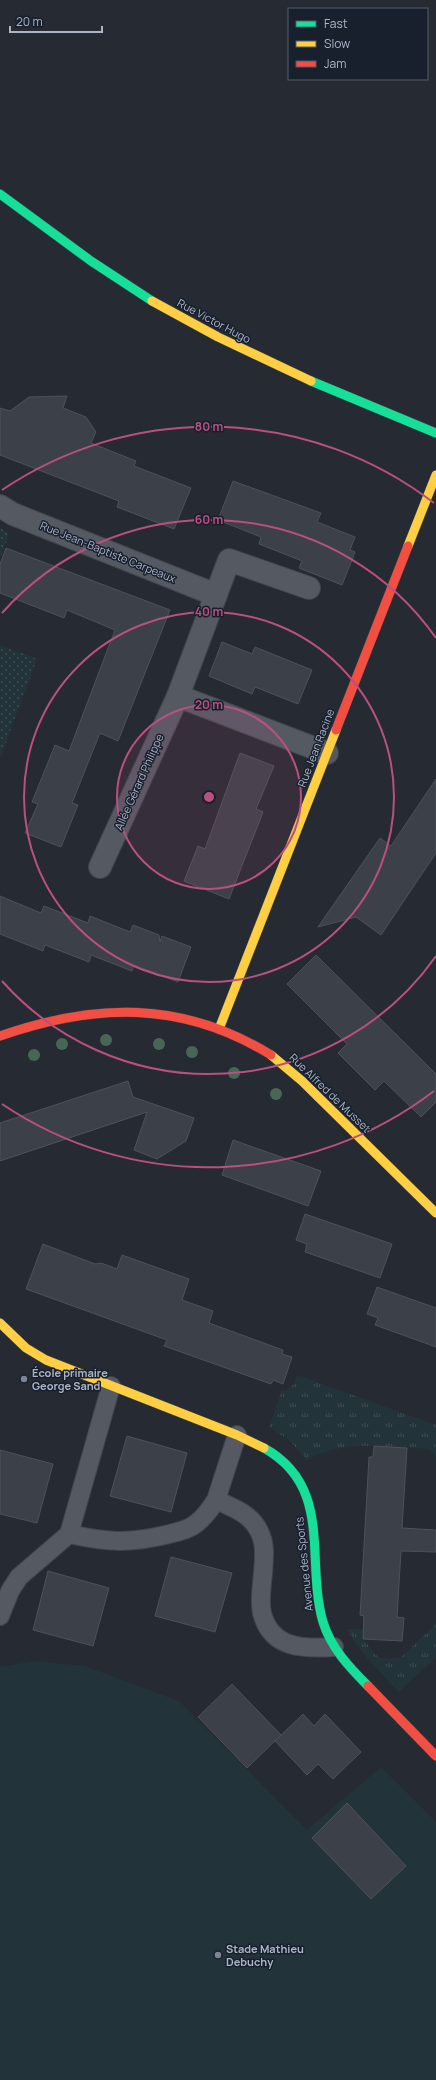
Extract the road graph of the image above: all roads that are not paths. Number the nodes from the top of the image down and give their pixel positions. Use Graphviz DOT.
graph roads {
  1 [pos="0,194"];
  2 [pos="436,433"];
  3 [pos="436,475"];
  4 [pos="0,506"];
  5 [pos="309,588"];
  6 [pos="216,595"];
  7 [pos="178,696"];
  8 [pos="327,753"];
  9 [pos="100,867"];
  10 [pos="219,1029"];
  11 [pos="0,1036"];
  12 [pos="436,1213"];
  13 [pos="0,1323"];
  14 [pos="111,1386"];
  15 [pos="237,1435"];
  16 [pos="216,1500"];
  17 [pos="69,1534"];
  18 [pos="0,1616"];
  19 [pos="334,1646"];
  20 [pos="436,1756"];
  1 -- 2 [label="street, Rue Victor Hugo"];
  3 -- 8 [label="street, Rue Jean Racine"];
  4 -- 6 [label="street, Rue Jean-Baptiste Carpeaux"];
  5 -- 6 [label="street, Allée Gérard Philippe"];
  6 -- 7 [label="street, Allée Gérard Philippe"];
  7 -- 8 [label="street"];
  7 -- 9 [label="street, Allée Gérard Philippe"];
  8 -- 10 [label="street, Rue Jean Racine"];
  10 -- 11 [label="street, Rue Alfred de Musset"];
  10 -- 12 [label="street, Rue Alfred de Musset"];
  13 -- 14 [label="street, Avenue des Sports"];
  14 -- 15 [label="street, Avenue des Sports"];
  14 -- 17 [label="lane"];
  15 -- 16 [label="lane"];
  15 -- 19 [label="street, Avenue des Sports"];
  16 -- 17 [label="lane"];
  16 -- 19 [label="lane"];
  17 -- 18 [label="lane"];
  19 -- 20 [label="street, Avenue des Sports"];
}
